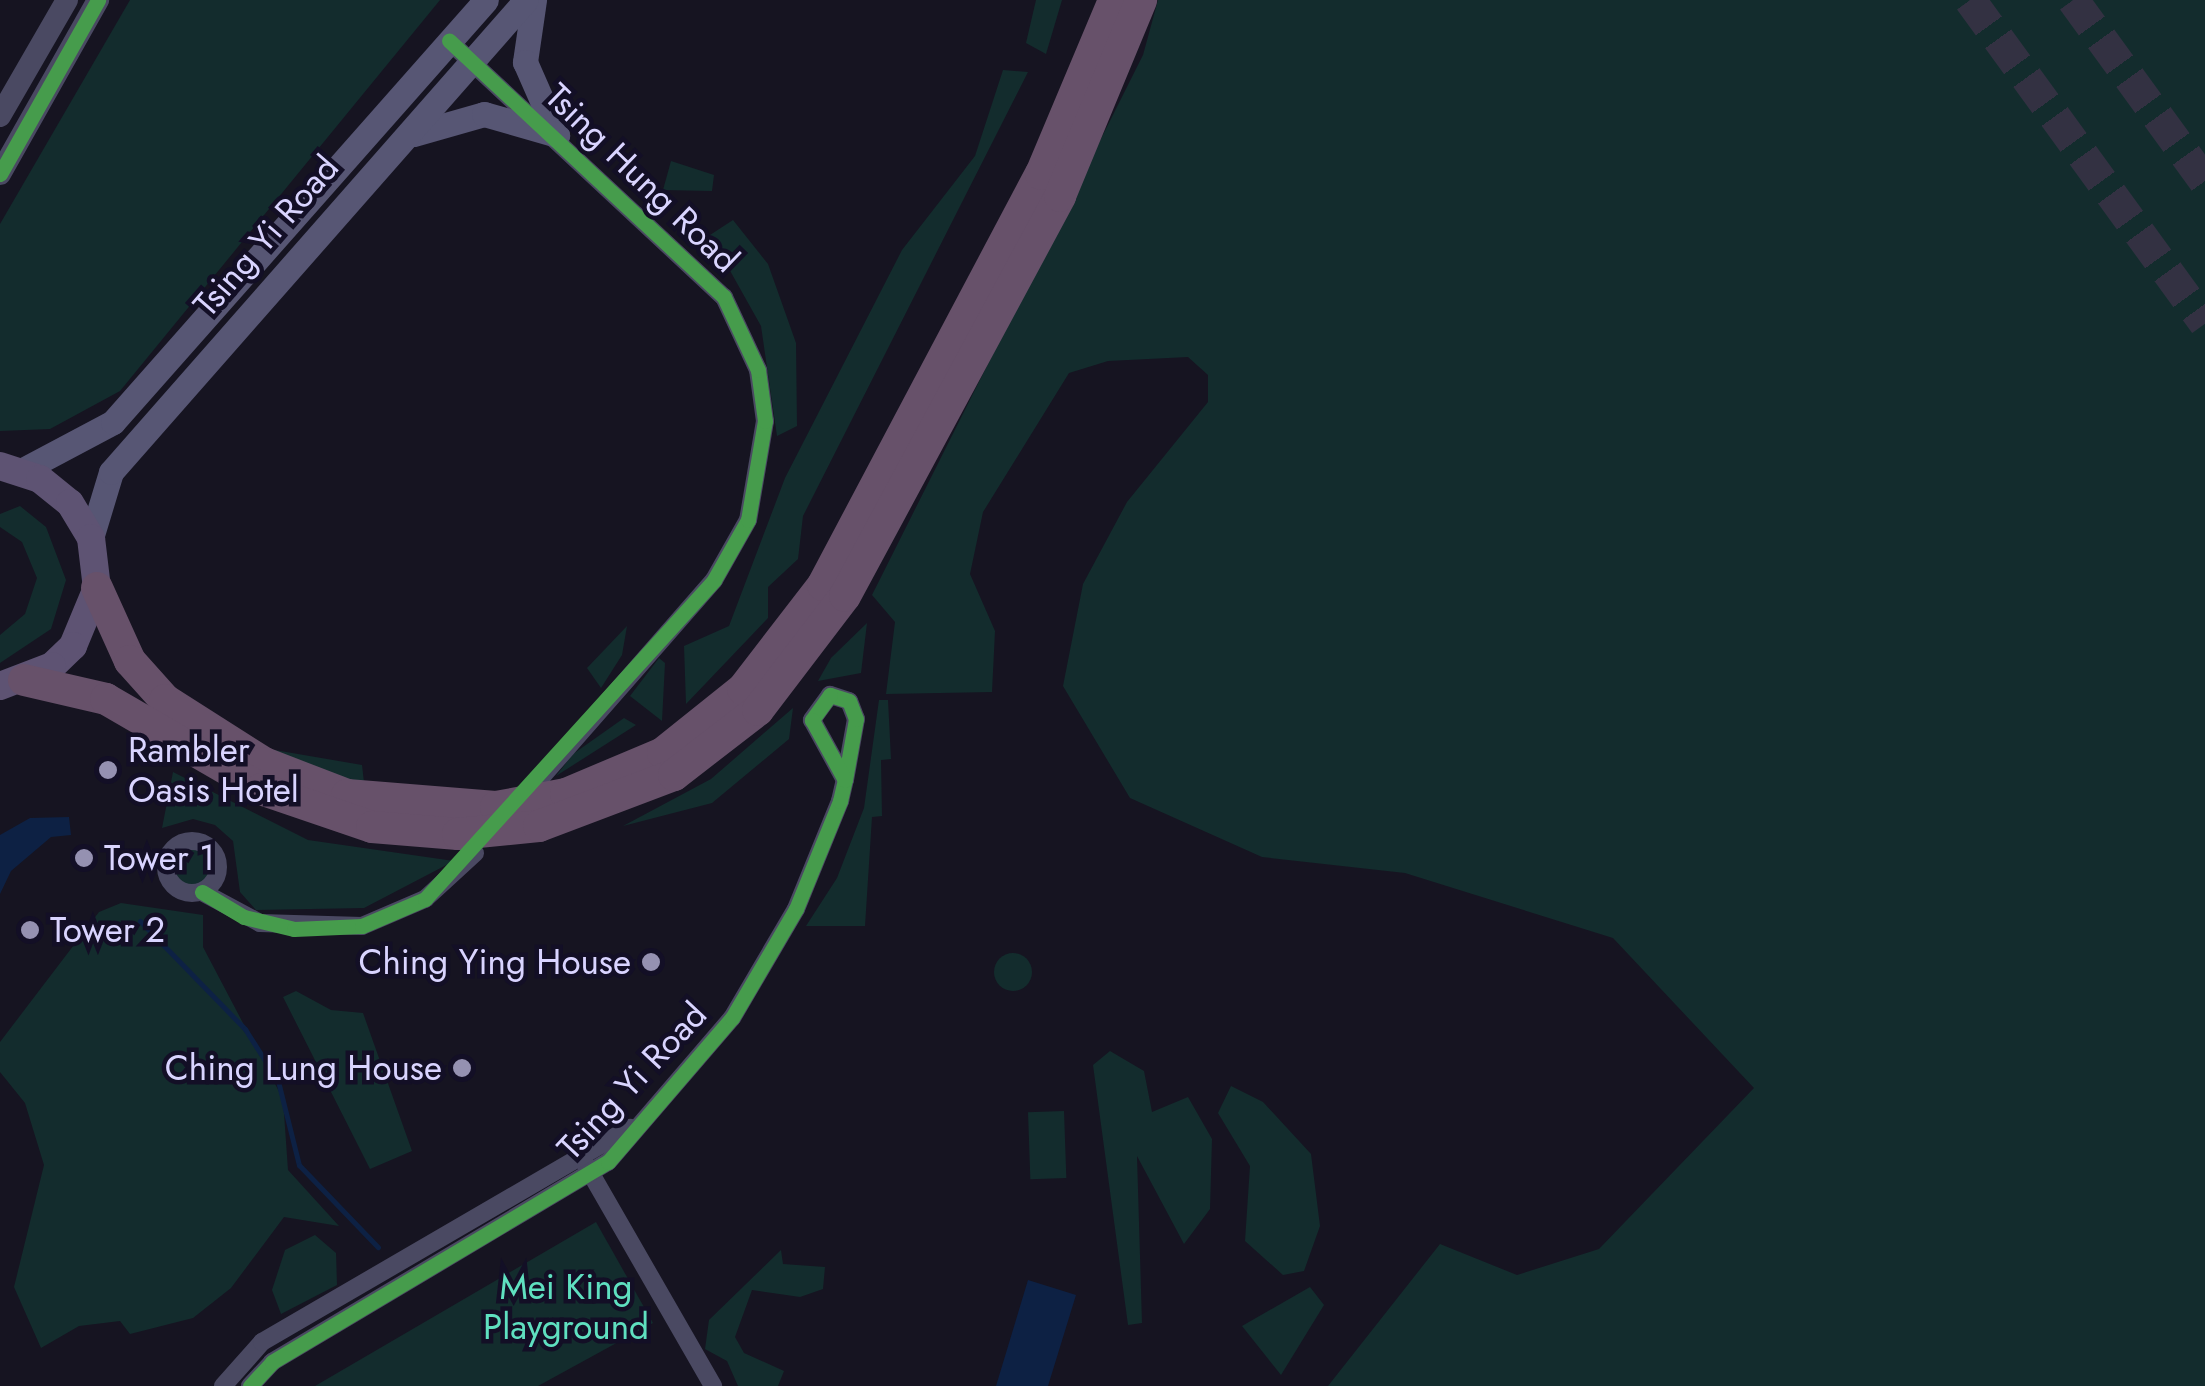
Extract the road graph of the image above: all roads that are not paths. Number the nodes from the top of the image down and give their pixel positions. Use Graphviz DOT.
graph roads {
  1 [pos="67,0"];
  2 [pos="98,0"];
  3 [pos="486,0"];
  4 [pos="526,0"];
  5 [pos="534,0"];
  6 [pos="1114,0"];
  7 [pos="1140,0"];
  8 [pos="450,41"];
  9 [pos="470,61"];
  10 [pos="0,116"];
  11 [pos="557,135"];
  12 [pos="398,142"];
  13 [pos="0,174"];
  14 [pos="11,468"];
  15 [pos="91,538"];
  16 [pos="97,588"];
  17 [pos="12,683"];
  18 [pos="846,780"];
  19 [pos="536,783"];
  20 [pos="374,814"];
  21 [pos="476,854"];
  22 [pos="202,892"];
  23 [pos="634,1126"];
  24 [pos="580,1156"];
  25 [pos="592,1176"];
  26 [pos="224,1386"];
  27 [pos="250,1386"];
  28 [pos="713,1386"];
  1 -- 10 [label="street"];
  2 -- 13 [label="street"];
  3 -- 8 [label="main road, Tsing Yi Road"];
  4 -- 9 [label="main road, Tsing Yi Road"];
  5 -- 11 [label="main road"];
  6 -- 20 [label="highway"];
  7 -- 20 [label="highway"];
  8 -- 9 [label="street, Tsing Hung Road"];
  8 -- 14 [label="main road, Tsing Yi Road"];
  9 -- 11 [label="street, Tsing Hung Road"];
  9 -- 12 [label="main road, Tsing Yi Road"];
  11 -- 12 [label="main road"];
  11 -- 19 [label="street, Tsing Hung Road"];
  12 -- 15 [label="main road, Tsing Yi Road"];
  14 -- 15 [label="main road, Tsing Yi Road"];
  15 -- 16 [label="main road, Tsing Yi Road"];
  16 -- 17 [label="main road, Tsing Yi Road"];
  16 -- 20 [label="highway"];
  17 -- 20 [label="highway"];
  18 -- 23 [label="street, Tsing Yi Road"];
  21 -- 22 [label="street"];
  23 -- 24 [label="street, Tsing Yi Road"];
  23 -- 25 [label="street, Tsing Yi Road"];
  24 -- 25 [label="street"];
  24 -- 26 [label="street, Tsing Yi Road"];
  25 -- 27 [label="street, Tsing Yi Road"];
  25 -- 28 [label="street"];
}
